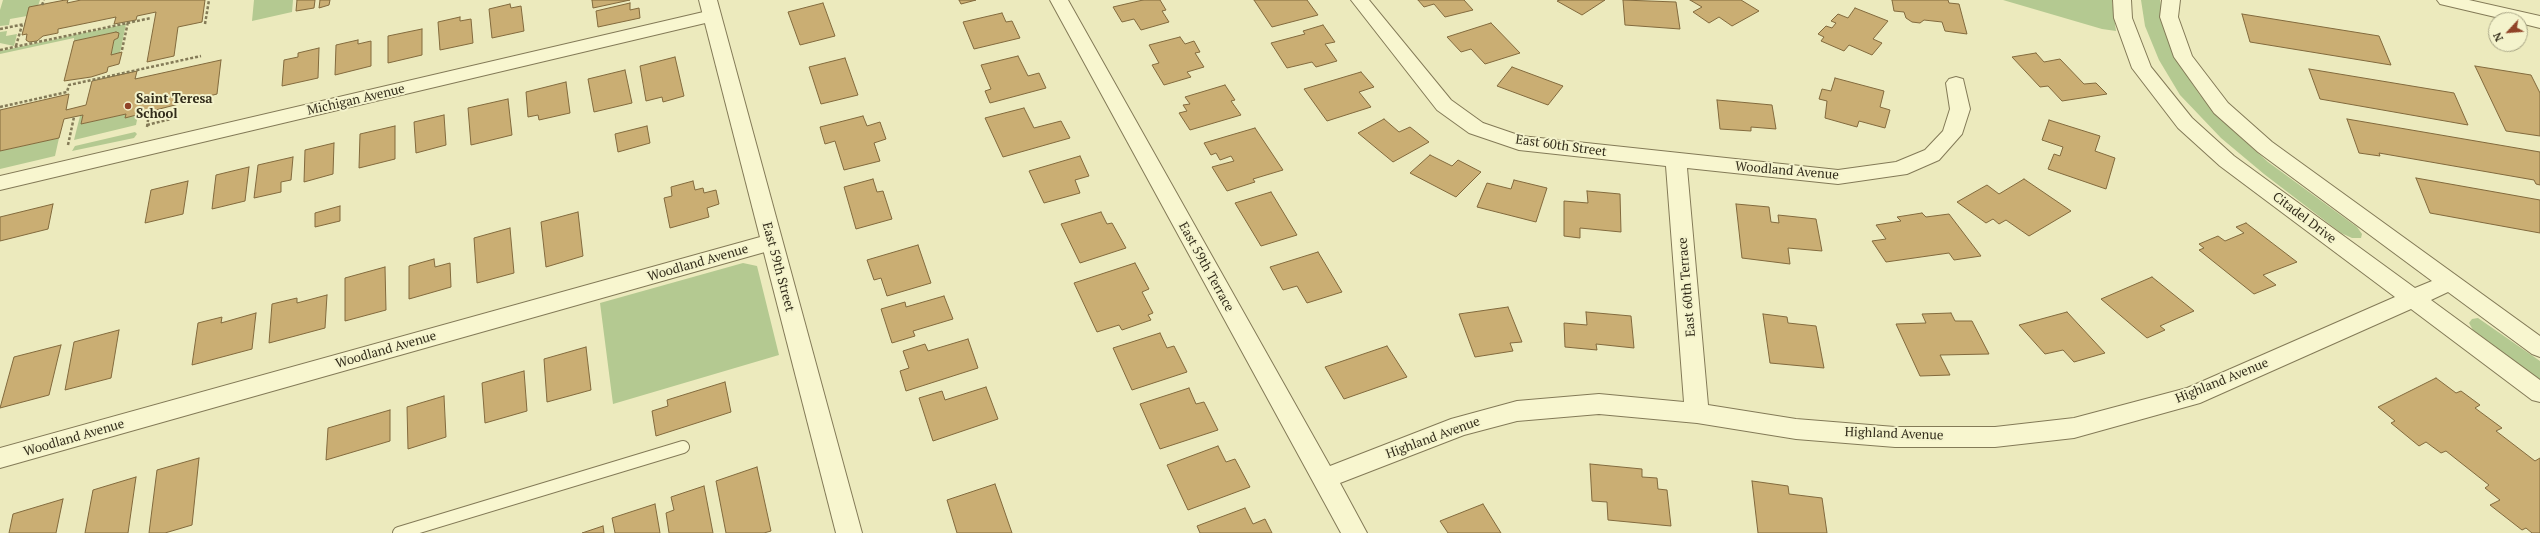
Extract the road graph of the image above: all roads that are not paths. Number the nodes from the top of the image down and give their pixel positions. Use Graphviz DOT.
graph roads {
  1 [pos="1058,0"];
  2 [pos="1360,0"];
  3 [pos="2122,0"];
  4 [pos="2171,0"];
  5 [pos="2446,0"];
  6 [pos="710,8"];
  7 [pos="2540,22"];
  8 [pos="1956,83"];
  9 [pos="1676,161"];
  10 [pos="0,183"];
  11 [pos="771,242"];
  12 [pos="2450,282"];
  13 [pos="2413,299"];
  14 [pos="2540,348"];
  15 [pos="2540,393"];
  16 [pos="1697,413"];
  17 [pos="683,447"];
  18 [pos="0,458"];
  19 [pos="1323,479"];
  20 [pos="399,533"];
  21 [pos="849,533"];
  22 [pos="1354,533"];
  1 -- 19 [label="street, East 59th Terrace"];
  2 -- 9 [label="street, East 60th Street"];
  3 -- 13 [label="street, Citadel Drive"];
  4 -- 12 [label="street"];
  5 -- 7 [label="street"];
  6 -- 10 [label="street, Michigan Avenue"];
  6 -- 11 [label="street, East 59th Street"];
  8 -- 9 [label="street, Woodland Avenue"];
  9 -- 16 [label="street, East 60th Terrace"];
  11 -- 18 [label="street, Woodland Avenue"];
  11 -- 21 [label="street, East 59th Street"];
  12 -- 13 [label="street, Highland Avenue"];
  12 -- 14 [label="street"];
  13 -- 15 [label="street, Citadel Drive"];
  13 -- 16 [label="street, Highland Avenue"];
  16 -- 19 [label="street, Highland Avenue"];
  17 -- 20 [label="lane"];
  19 -- 22 [label="street, East 59th Terrace"];
}
